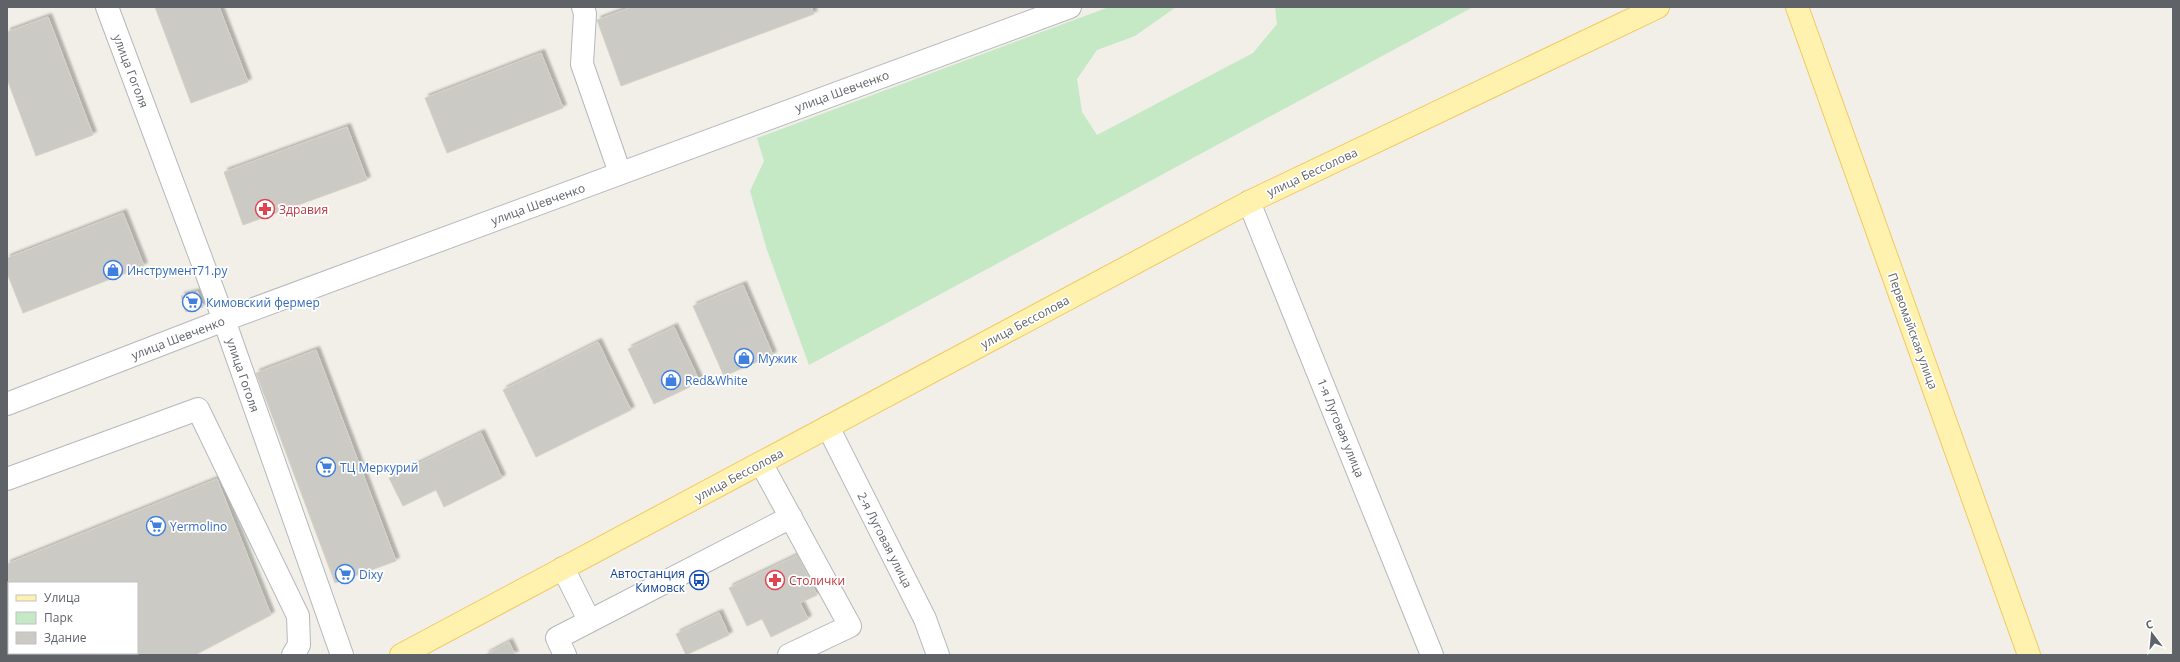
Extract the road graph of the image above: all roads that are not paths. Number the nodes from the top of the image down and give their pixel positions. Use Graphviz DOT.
graph roads {
  1 [pos="107,7"];
  2 [pos="583,7"];
  3 [pos="1070,7"];
  4 [pos="1658,7"];
  5 [pos="1797,7"];
  6 [pos="620,173"];
  7 [pos="1249,202"];
  8 [pos="224,320"];
  9 [pos="7,404"];
  10 [pos="828,427"];
  11 [pos="761,463"];
  12 [pos="7,479"];
  13 [pos="791,517"];
  14 [pos="563,568"];
  15 [pos="589,620"];
  16 [pos="293,655"];
  17 [pos="342,655"];
  18 [pos="401,655"];
  19 [pos="565,655"];
  20 [pos="789,655"];
  21 [pos="938,655"];
  22 [pos="1432,655"];
  23 [pos="2030,655"];
  1 -- 8 [label="street, улица Гоголя"];
  2 -- 6 [label="street"];
  3 -- 6 [label="street, улица Шевченко"];
  4 -- 7 [label="main road, улица Бессолова"];
  5 -- 23 [label="main road, Первомайская улица"];
  6 -- 8 [label="street, улица Шевченко"];
  7 -- 10 [label="main road, улица Бессолова"];
  7 -- 22 [label="street, 1-я Луговая улица"];
  8 -- 9 [label="street, улица Шевченко"];
  8 -- 17 [label="street, улица Гоголя"];
  10 -- 11 [label="main road, улица Бессолова"];
  10 -- 21 [label="street, 2-я Луговая улица"];
  11 -- 13 [label="street"];
  11 -- 14 [label="main road, улица Бессолова"];
  12 -- 16 [label="street"];
  13 -- 15 [label="street"];
  13 -- 20 [label="street"];
  14 -- 15 [label="street"];
  14 -- 18 [label="main road, улица Бессолова"];
  15 -- 19 [label="street"];
}
